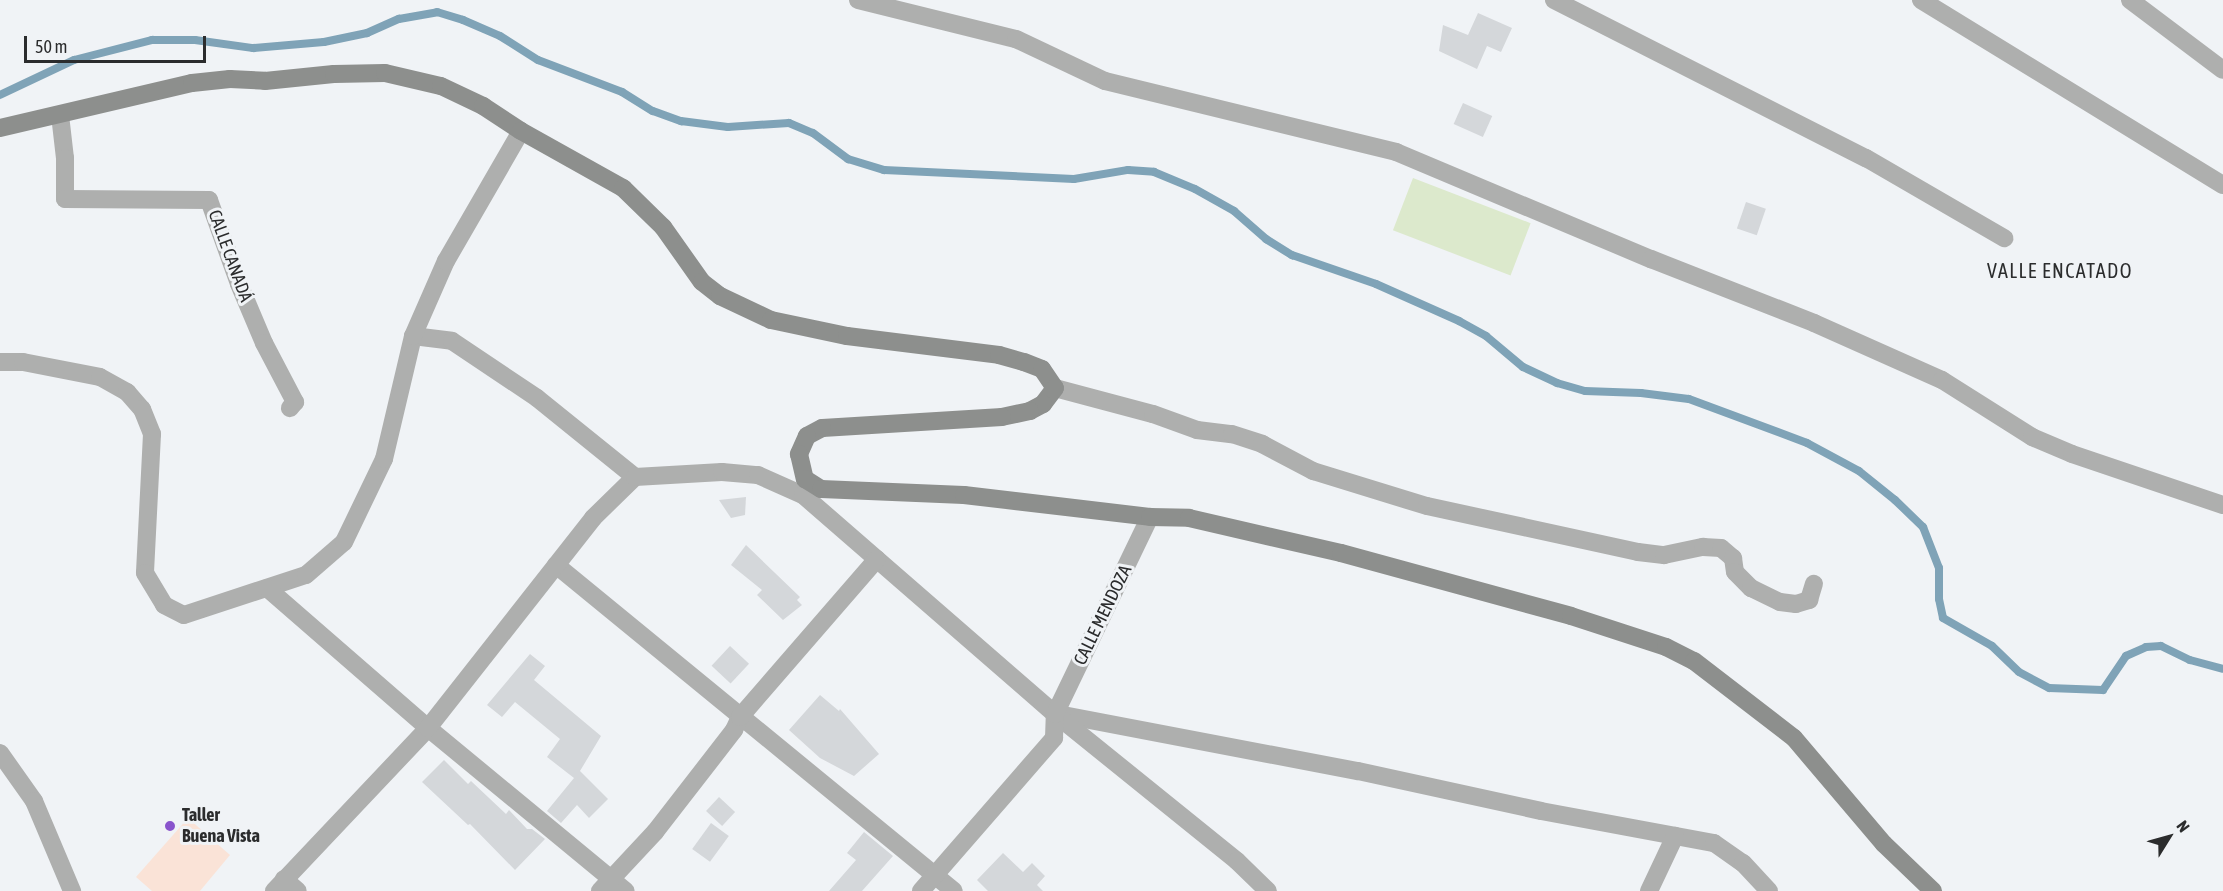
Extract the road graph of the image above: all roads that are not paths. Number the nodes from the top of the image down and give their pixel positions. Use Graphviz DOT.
graph roads {
  1 [pos="858,0"];
  2 [pos="1554,0"];
  3 [pos="1921,0"];
  4 [pos="2130,0"];
  5 [pos="2223,70"];
  6 [pos="60,115"];
  7 [pos="0,128"];
  8 [pos="521,131"];
  9 [pos="2223,185"];
  10 [pos="2004,238"];
  11 [pos="413,336"];
  12 [pos="0,362"];
  13 [pos="1055,388"];
  14 [pos="290,408"];
  15 [pos="635,477"];
  16 [pos="806,479"];
  17 [pos="781,485"];
  18 [pos="2223,504"];
  19 [pos="1150,517"];
  20 [pos="876,559"];
  21 [pos="556,565"];
  22 [pos="1814,584"];
  23 [pos="267,588"];
  24 [pos="1055,714"];
  25 [pos="740,717"];
  26 [pos="428,728"];
  27 [pos="0,753"];
  28 [pos="1675,836"];
  29 [pos="935,874"];
  30 [pos="285,887"];
  31 [pos="613,887"];
  32 [pos="1263,890"];
  33 [pos="72,891"];
  34 [pos="921,891"];
  35 [pos="954,891"];
  36 [pos="1649,891"];
  37 [pos="1769,891"];
  38 [pos="1933,891"];
  1 -- 18 [label="street"];
  2 -- 10 [label="street"];
  3 -- 9 [label="street"];
  4 -- 5 [label="street"];
  6 -- 7 [label="street"];
  6 -- 8 [label="street"];
  6 -- 14 [label="street, CALLE CANADÁ"];
  8 -- 11 [label="street"];
  8 -- 13 [label="street"];
  11 -- 15 [label="street"];
  11 -- 23 [label="street"];
  12 -- 23 [label="street"];
  13 -- 16 [label="street"];
  13 -- 22 [label="street"];
  15 -- 17 [label="street"];
  15 -- 21 [label="street"];
  16 -- 17 [label="street"];
  16 -- 19 [label="street"];
  17 -- 20 [label="street"];
  19 -- 24 [label="street, CALLE MENDOZA"];
  19 -- 38 [label="street"];
  20 -- 24 [label="street"];
  20 -- 25 [label="street"];
  21 -- 25 [label="street"];
  21 -- 26 [label="street"];
  23 -- 26 [label="street"];
  24 -- 28 [label="street"];
  24 -- 29 [label="street, CALLE MENDOZA"];
  24 -- 32 [label="street"];
  25 -- 29 [label="street"];
  25 -- 31 [label="street"];
  26 -- 30 [label="street"];
  26 -- 31 [label="street"];
  27 -- 33 [label="street"];
  28 -- 36 [label="street"];
  28 -- 37 [label="street"];
  29 -- 34 [label="street, CALLE MENDOZA"];
  29 -- 35 [label="street"];
}
